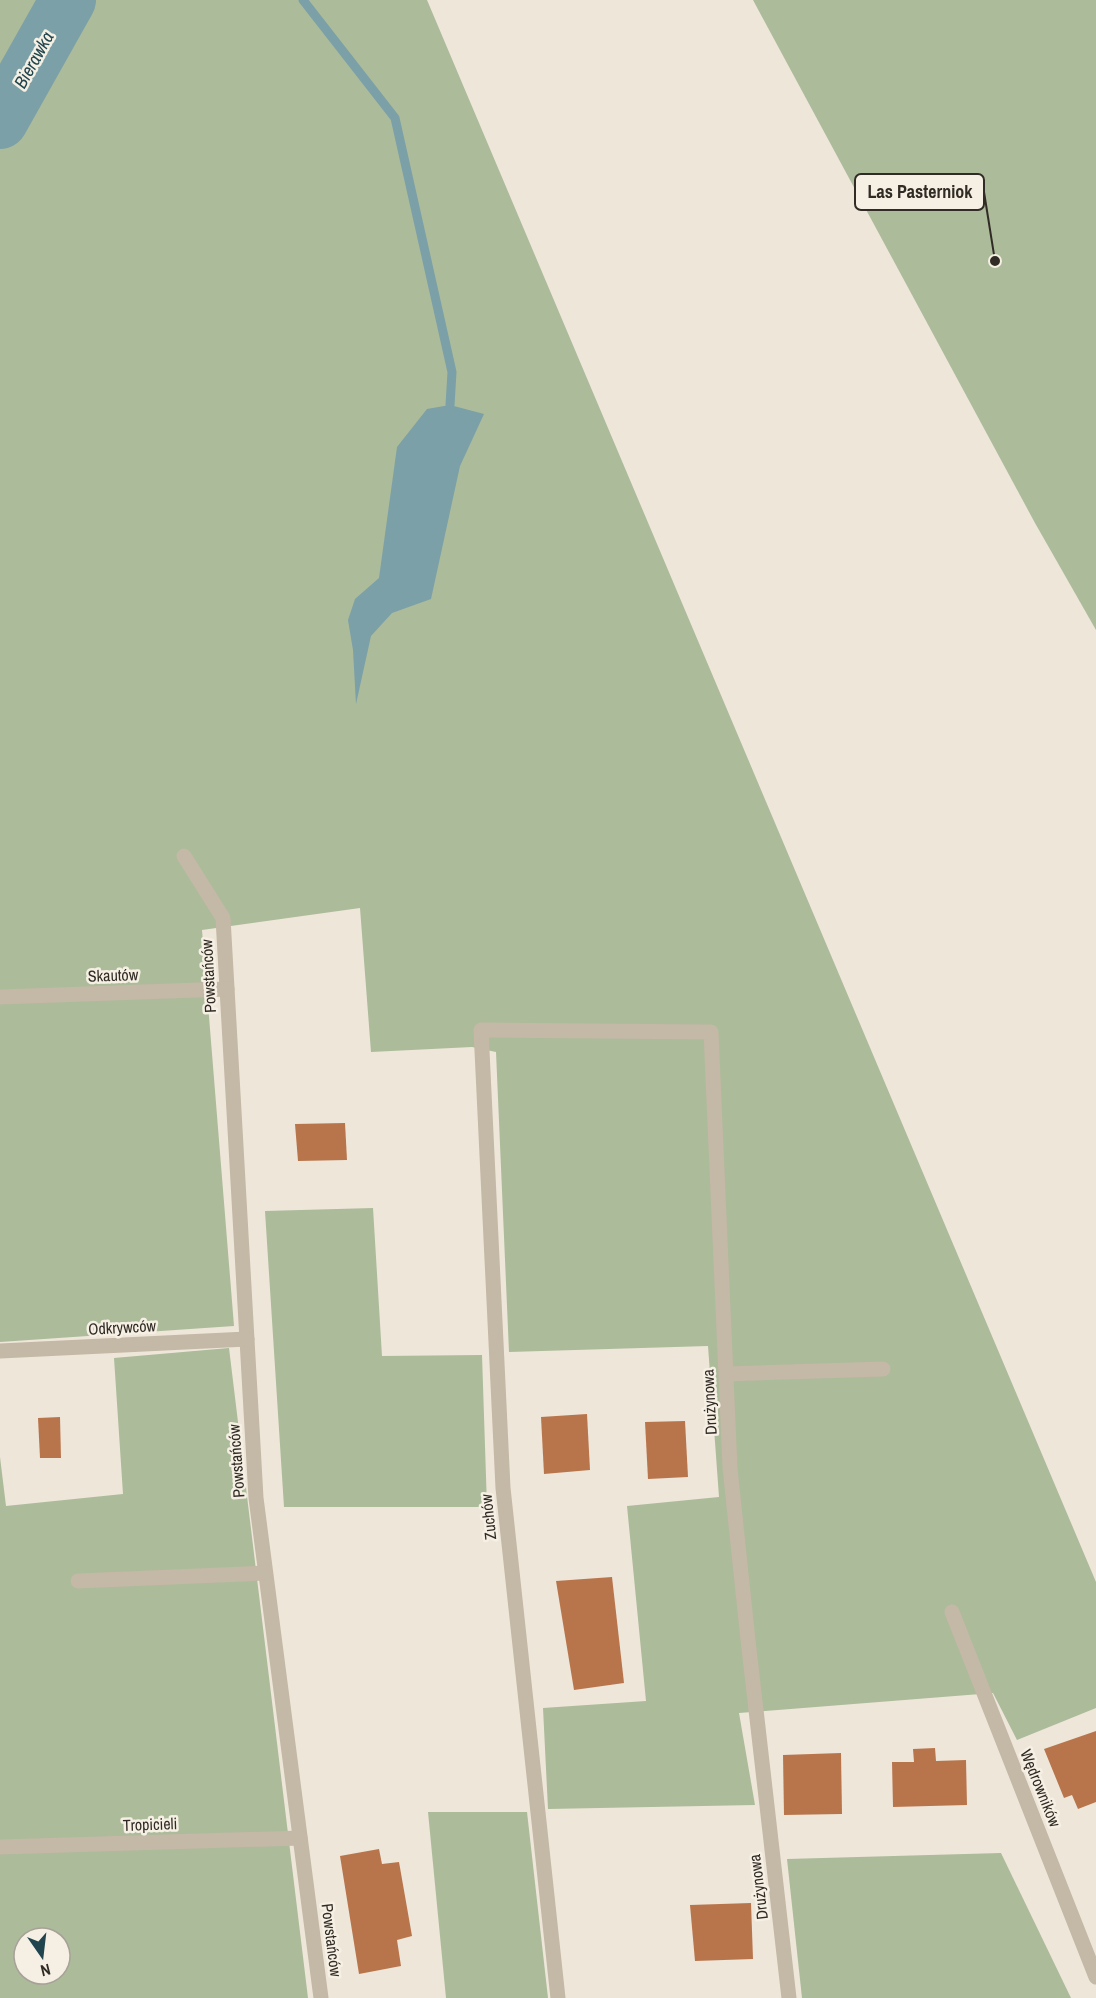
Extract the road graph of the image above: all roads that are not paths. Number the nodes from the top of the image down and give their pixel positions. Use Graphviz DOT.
graph roads {
  1 [pos="184,855"];
  2 [pos="226,989"];
  3 [pos="0,997"];
  4 [pos="481,1030"];
  5 [pos="247,1339"];
  6 [pos="0,1351"];
  7 [pos="883,1369"];
  8 [pos="726,1374"];
  9 [pos="265,1573"];
  10 [pos="78,1581"];
  11 [pos="952,1612"];
  12 [pos="300,1838"];
  13 [pos="0,1846"];
  14 [pos="1096,1977"];
  15 [pos="321,1998"];
  16 [pos="558,1998"];
  17 [pos="789,1998"];
  1 -- 2 [label="street, Powstańców"];
  2 -- 3 [label="street, Skautów"];
  2 -- 5 [label="street, Powstańców"];
  4 -- 8 [label="street, Drużynowa"];
  4 -- 16 [label="street, Zuchów"];
  5 -- 6 [label="street, Odkrywców"];
  5 -- 9 [label="street, Powstańców"];
  7 -- 8 [label="street"];
  8 -- 17 [label="street, Drużynowa"];
  9 -- 10 [label="street"];
  9 -- 12 [label="street, Powstańców"];
  11 -- 14 [label="street, Wędrowników"];
  12 -- 13 [label="street, Tropicieli"];
  12 -- 15 [label="street, Powstańców"];
}
